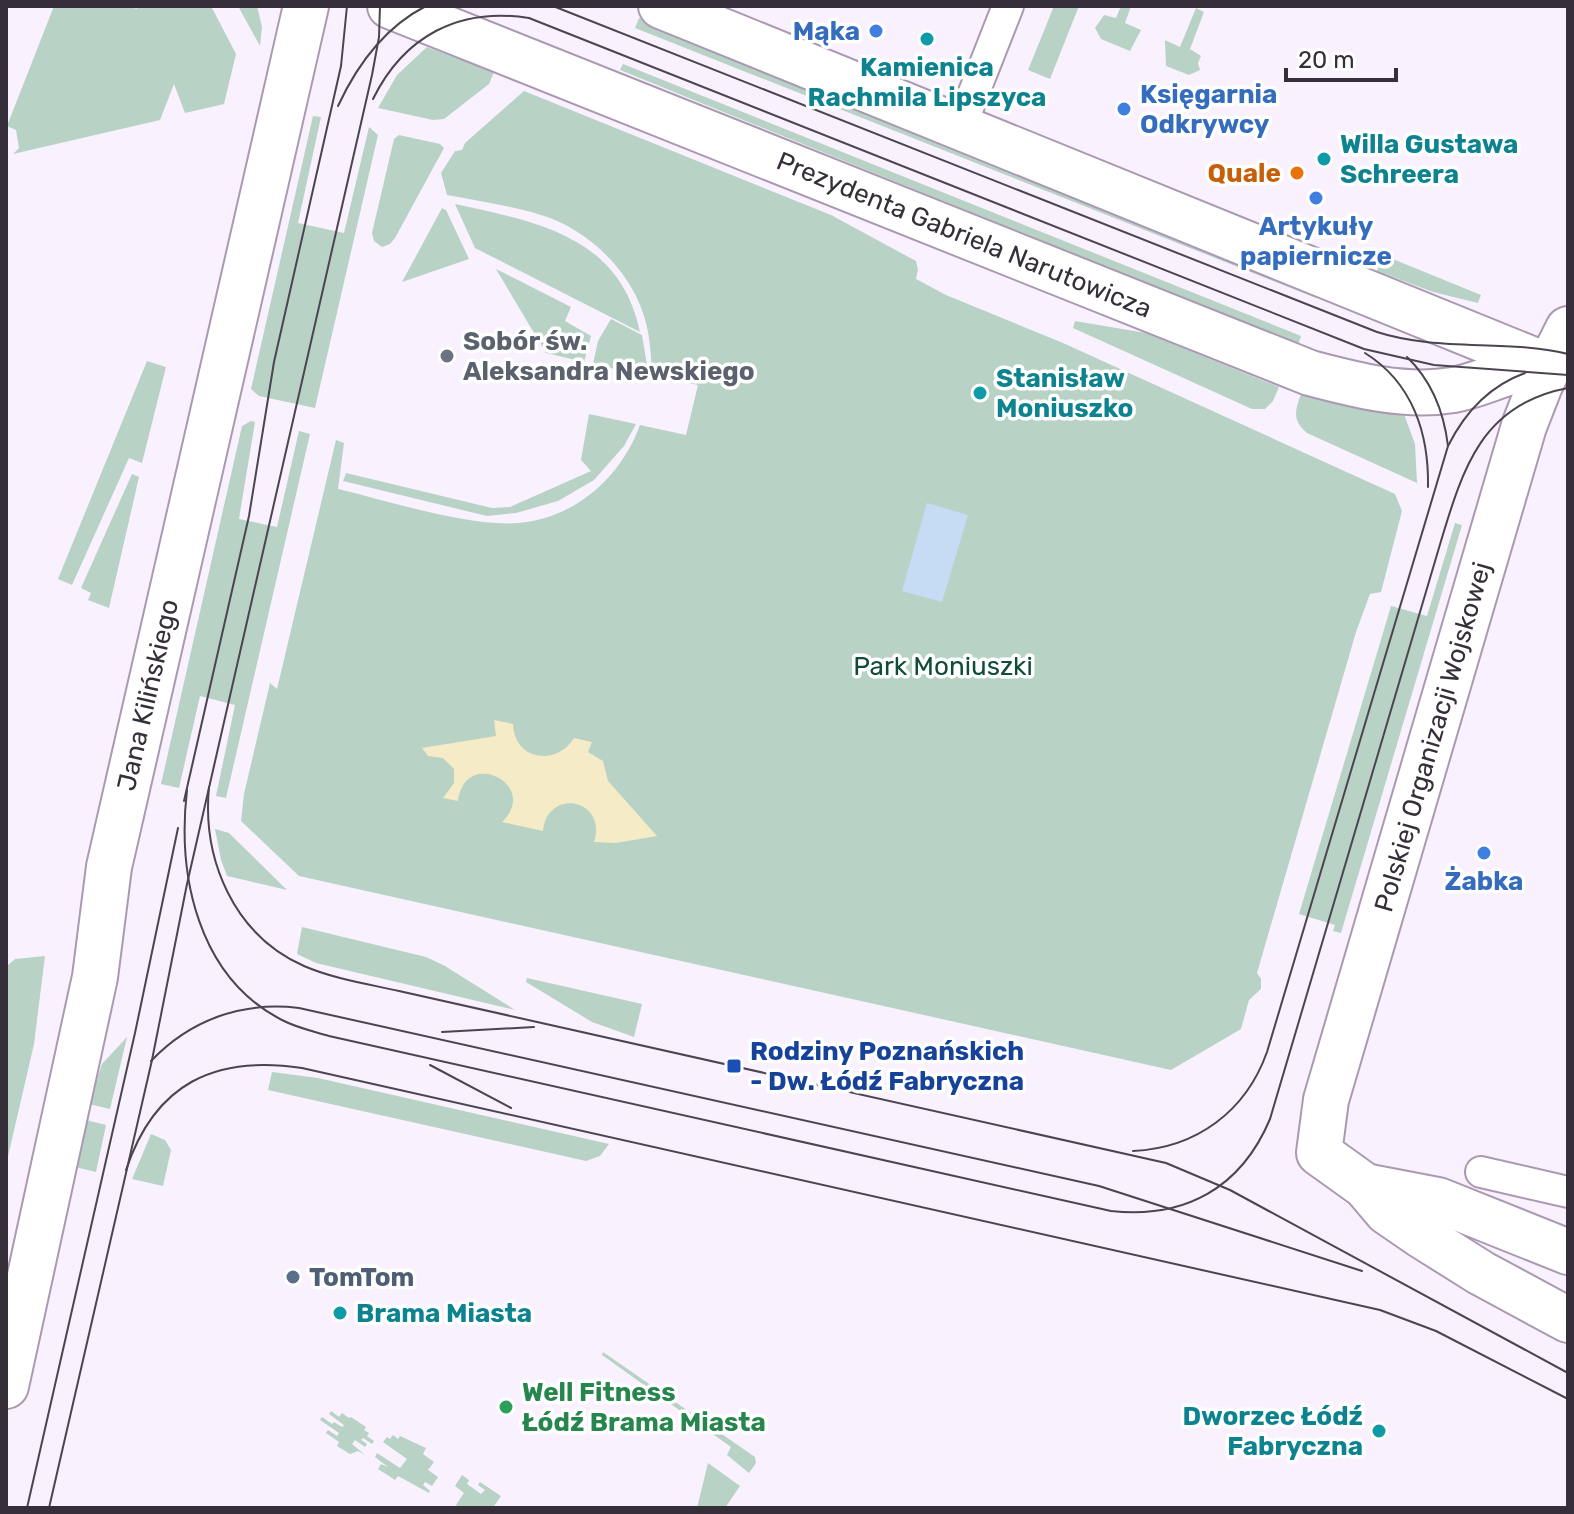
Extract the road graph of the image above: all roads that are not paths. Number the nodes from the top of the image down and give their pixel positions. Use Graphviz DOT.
graph roads {
  1 [pos="306,6"];
  2 [pos="390,6"];
  3 [pos="661,6"];
  4 [pos="1008,6"];
  5 [pos="960,128"];
  6 [pos="1562,355"];
  7 [pos="1481,1172"];
  8 [pos="1365,1186"];
  9 [pos="1568,1192"];
  10 [pos="1568,1252"];
  11 [pos="15,1300"];
  12 [pos="1568,1320"];
  13 [pos="6,1386"];
  1 -- 11 [label="street, Jana Kilińskiego"];
  2 -- 6 [label="street, Prezydenta Gabriela Narutowicza"];
  3 -- 5 [label="street"];
  4 -- 5 [label="street"];
  5 -- 6 [label="street"];
  6 -- 8 [label="street, Polskiej Organizacji Wojskowej"];
  7 -- 9 [label="street"];
  8 -- 10 [label="street"];
  8 -- 12 [label="street"];
  11 -- 13 [label="street, Jana Kilińskiego"];
}
